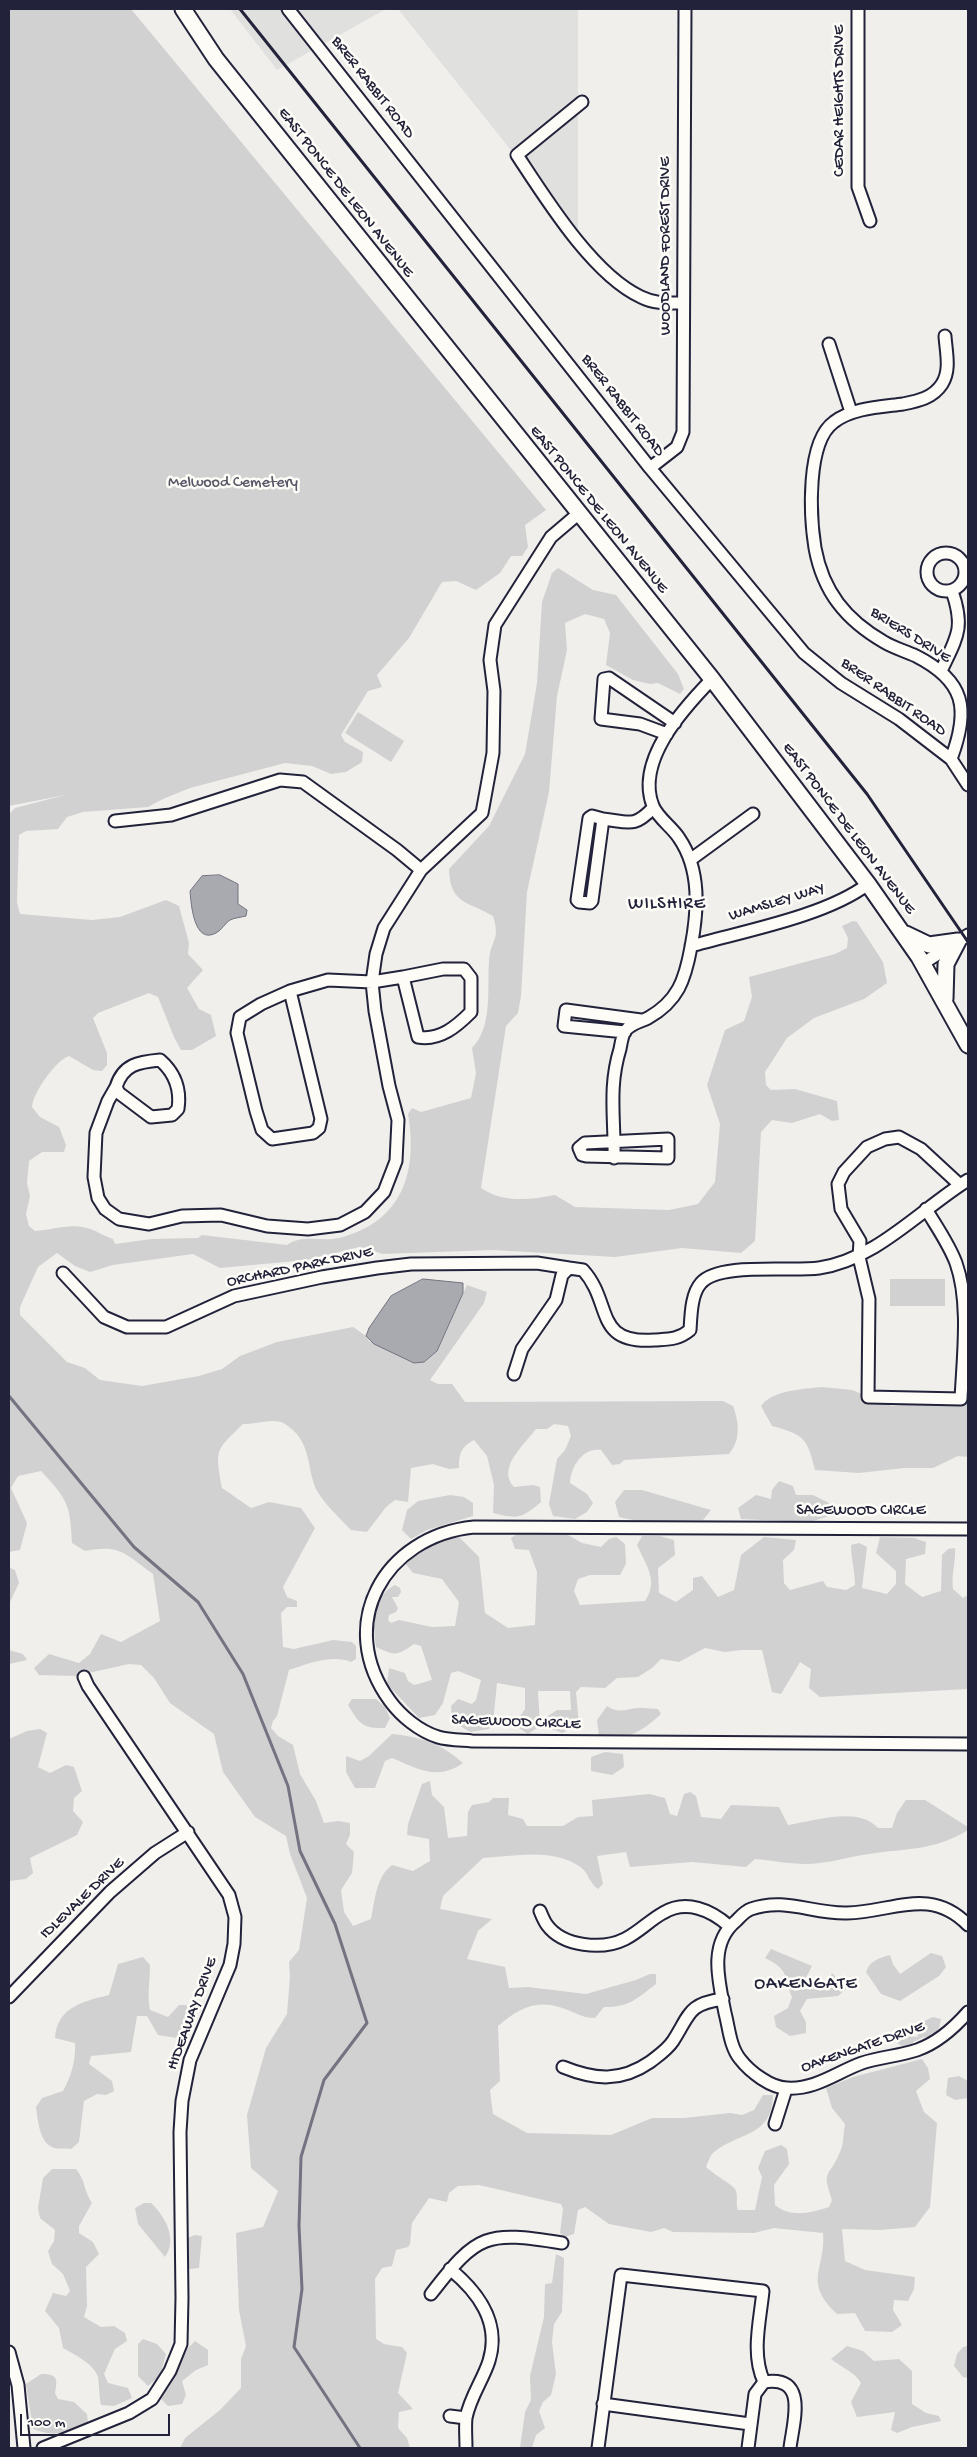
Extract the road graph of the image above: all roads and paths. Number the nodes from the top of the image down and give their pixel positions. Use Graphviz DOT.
graph roads {
  1 [pos="183,9"];
  2 [pos="288,9"];
  3 [pos="685,9"];
  4 [pos="858,9"];
  5 [pos="582,102"];
  6 [pos="870,221"];
  7 [pos="682,303"];
  8 [pos="945,336"];
  9 [pos="829,344"];
  10 [pos="852,412"];
  11 [pos="650,468"];
  12 [pos="578,514"];
  13 [pos="952,591"];
  14 [pos="941,671"];
  15 [pos="712,679"];
  16 [pos="674,723"];
  17 [pos="667,734"];
  18 [pos="951,759"];
  19 [pos="968,785"];
  20 [pos="653,808"];
  21 [pos="753,814"];
  22 [pos="603,819"];
  23 [pos="115,822"];
  24 [pos="690,860"];
  25 [pos="420,870"];
  26 [pos="868,884"];
  27 [pos="903,933"];
  28 [pos="963,938"];
  29 [pos="691,946"];
  30 [pos="922,964"];
  31 [pos="403,977"];
  32 [pos="372,982"];
  33 [pos="290,991"];
  34 [pos="945,1001"];
  35 [pos="641,1020"];
  36 [pos="625,1032"];
  37 [pos="968,1045"];
  38 [pos="116,1087"];
  39 [pos="615,1141"];
  40 [pos="614,1158"];
  41 [pos="964,1182"];
  42 [pos="926,1209"];
  43 [pos="859,1257"];
  44 [pos="569,1268"];
  45 [pos="63,1273"];
  46 [pos="514,1374"];
  47 [pos="968,1529"];
  48 [pos="84,1677"];
  49 [pos="968,1744"];
  50 [pos="188,1832"];
  51 [pos="540,1911"];
  52 [pos="968,1925"];
  53 [pos="729,1926"];
  54 [pos="9,1998"];
  55 [pos="723,1999"];
  56 [pos="968,2012"];
  57 [pos="563,2067"];
  58 [pos="786,2088"];
  59 [pos="776,2124"];
  60 [pos="562,2244"];
  61 [pos="450,2269"];
  62 [pos="430,2294"];
  63 [pos="9,2352"];
  64 [pos="764,2382"];
  65 [pos="603,2404"];
  66 [pos="450,2416"];
  67 [pos="466,2418"];
  68 [pos="750,2424"];
  69 [pos="24,2448"];
  70 [pos="43,2448"];
  71 [pos="466,2448"];
  72 [pos="598,2448"];
  73 [pos="748,2448"];
  74 [pos="790,2448"];
  1 -- 12 [label="main road, EAST PONCE DE LEON AVENUE"];
  2 -- 11 [label="street, BRER RABBIT ROAD"];
  3 -- 7 [label="street, WOODLAND FOREST DRIVE"];
  4 -- 6 [label="street, CEDAR HEIGHTS DRIVE"];
  5 -- 7 [label="street"];
  7 -- 11 [label="street, WOODLAND FOREST DRIVE"];
  8 -- 10 [label="street, BRIERS DRIVE"];
  9 -- 10 [label="street"];
  10 -- 14 [label="street, BRIERS DRIVE"];
  11 -- 18 [label="street, BRER RABBIT ROAD"];
  12 -- 15 [label="main road, EAST PONCE DE LEON AVENUE"];
  12 -- 25 [label="street"];
  13 -- 14 [label="street"];
  14 -- 18 [label="street, BRIERS DRIVE"];
  15 -- 16 [label="street"];
  15 -- 26 [label="main road, EAST PONCE DE LEON AVENUE"];
  16 -- 17 [label="street"];
  16 -- 17 [label="street"];
  17 -- 20 [label="street"];
  18 -- 19 [label="street, BRER RABBIT ROAD"];
  20 -- 22 [label="street"];
  20 -- 24 [label="street"];
  21 -- 24 [label="street"];
  22 -- 22 [label="street"];
  23 -- 25 [label="street"];
  24 -- 29 [label="street"];
  25 -- 32 [label="street"];
  26 -- 27 [label="main road, EAST PONCE DE LEON AVENUE"];
  26 -- 29 [label="street, WAMSLEY WAY"];
  27 -- 28 [label="main road"];
  27 -- 30 [label="main road, EAST PONCE DE LEON AVENUE"];
  28 -- 30 [label="street"];
  28 -- 34 [label="main road"];
  29 -- 35 [label="street"];
  30 -- 34 [label="main road, EAST PONCE DE LEON AVENUE"];
  31 -- 31 [label="street"];
  31 -- 32 [label="street"];
  32 -- 33 [label="street"];
  32 -- 38 [label="street"];
  33 -- 33 [label="street"];
  34 -- 37 [label="main road, EAST PONCE DE LEON AVENUE"];
  35 -- 36 [label="street"];
  35 -- 36 [label="street"];
  36 -- 39 [label="street"];
  38 -- 38 [label="street"];
  39 -- 40 [label="street"];
  39 -- 40 [label="street"];
  39 -- 40 [label="street"];
  41 -- 42 [label="street"];
  41 -- 43 [label="street"];
  42 -- 43 [label="street"];
  42 -- 43 [label="street"];
  43 -- 44 [label="street, ORCHARD PARK DRIVE"];
  44 -- 45 [label="street, ORCHARD PARK DRIVE"];
  44 -- 46 [label="street"];
  47 -- 49 [label="street, SAGEWOOD CIRCLE"];
  48 -- 50 [label="street, HIDEAWAY DRIVE"];
  50 -- 54 [label="street, IDLEVALE DRIVE"];
  50 -- 70 [label="street, HIDEAWAY DRIVE"];
  51 -- 53 [label="street"];
  52 -- 53 [label="street, OAKENGATE DRIVE"];
  53 -- 55 [label="street, OAKENGATE DRIVE"];
  55 -- 57 [label="street"];
  55 -- 58 [label="street, OAKENGATE DRIVE"];
  56 -- 58 [label="street, OAKENGATE DRIVE"];
  58 -- 59 [label="street"];
  60 -- 61 [label="street"];
  61 -- 62 [label="street"];
  61 -- 67 [label="street"];
  63 -- 69 [label="street"];
  64 -- 65 [label="street"];
  64 -- 68 [label="street"];
  64 -- 74 [label="street"];
  65 -- 68 [label="street"];
  65 -- 72 [label="street"];
  66 -- 67 [label="street"];
  67 -- 71 [label="street"];
  68 -- 73 [label="street"];
}
